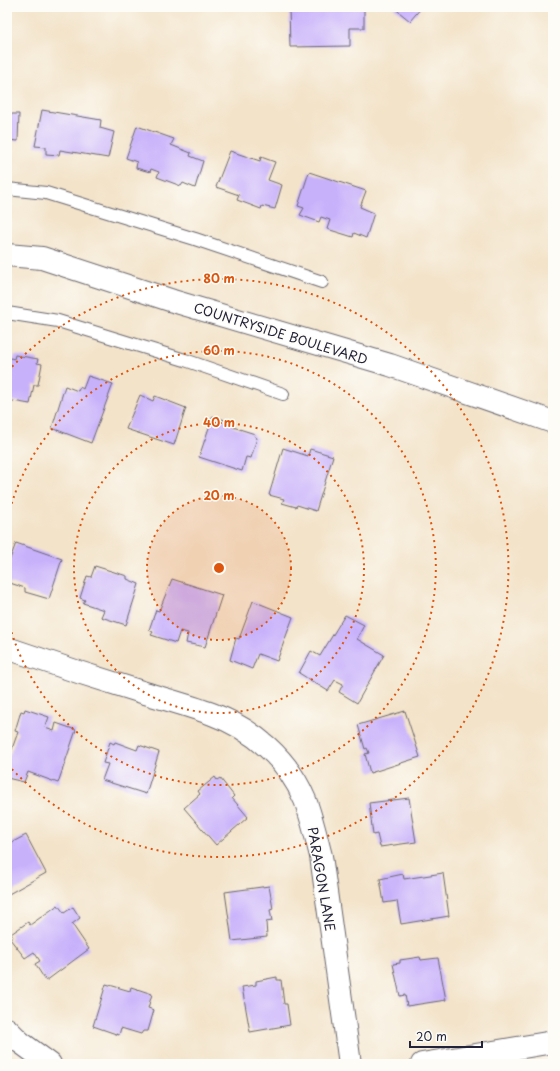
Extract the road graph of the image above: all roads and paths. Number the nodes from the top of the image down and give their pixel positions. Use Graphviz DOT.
graph roads {
  1 [pos="7,189"];
  2 [pos="7,255"];
  3 [pos="322,282"];
  4 [pos="7,313"];
  5 [pos="283,394"];
  6 [pos="553,422"];
  7 [pos="7,648"];
  8 [pos="7,1029"];
  9 [pos="553,1042"];
  10 [pos="50,1064"];
  11 [pos="350,1064"];
  12 [pos="422,1064"];
  1 -- 3 [label="lane"];
  2 -- 6 [label="street, COUNTRYSIDE BOULEVARD"];
  4 -- 5 [label="lane"];
  7 -- 11 [label="street, PARAGON LANE"];
  8 -- 10 [label="street"];
  9 -- 12 [label="street"];
}
